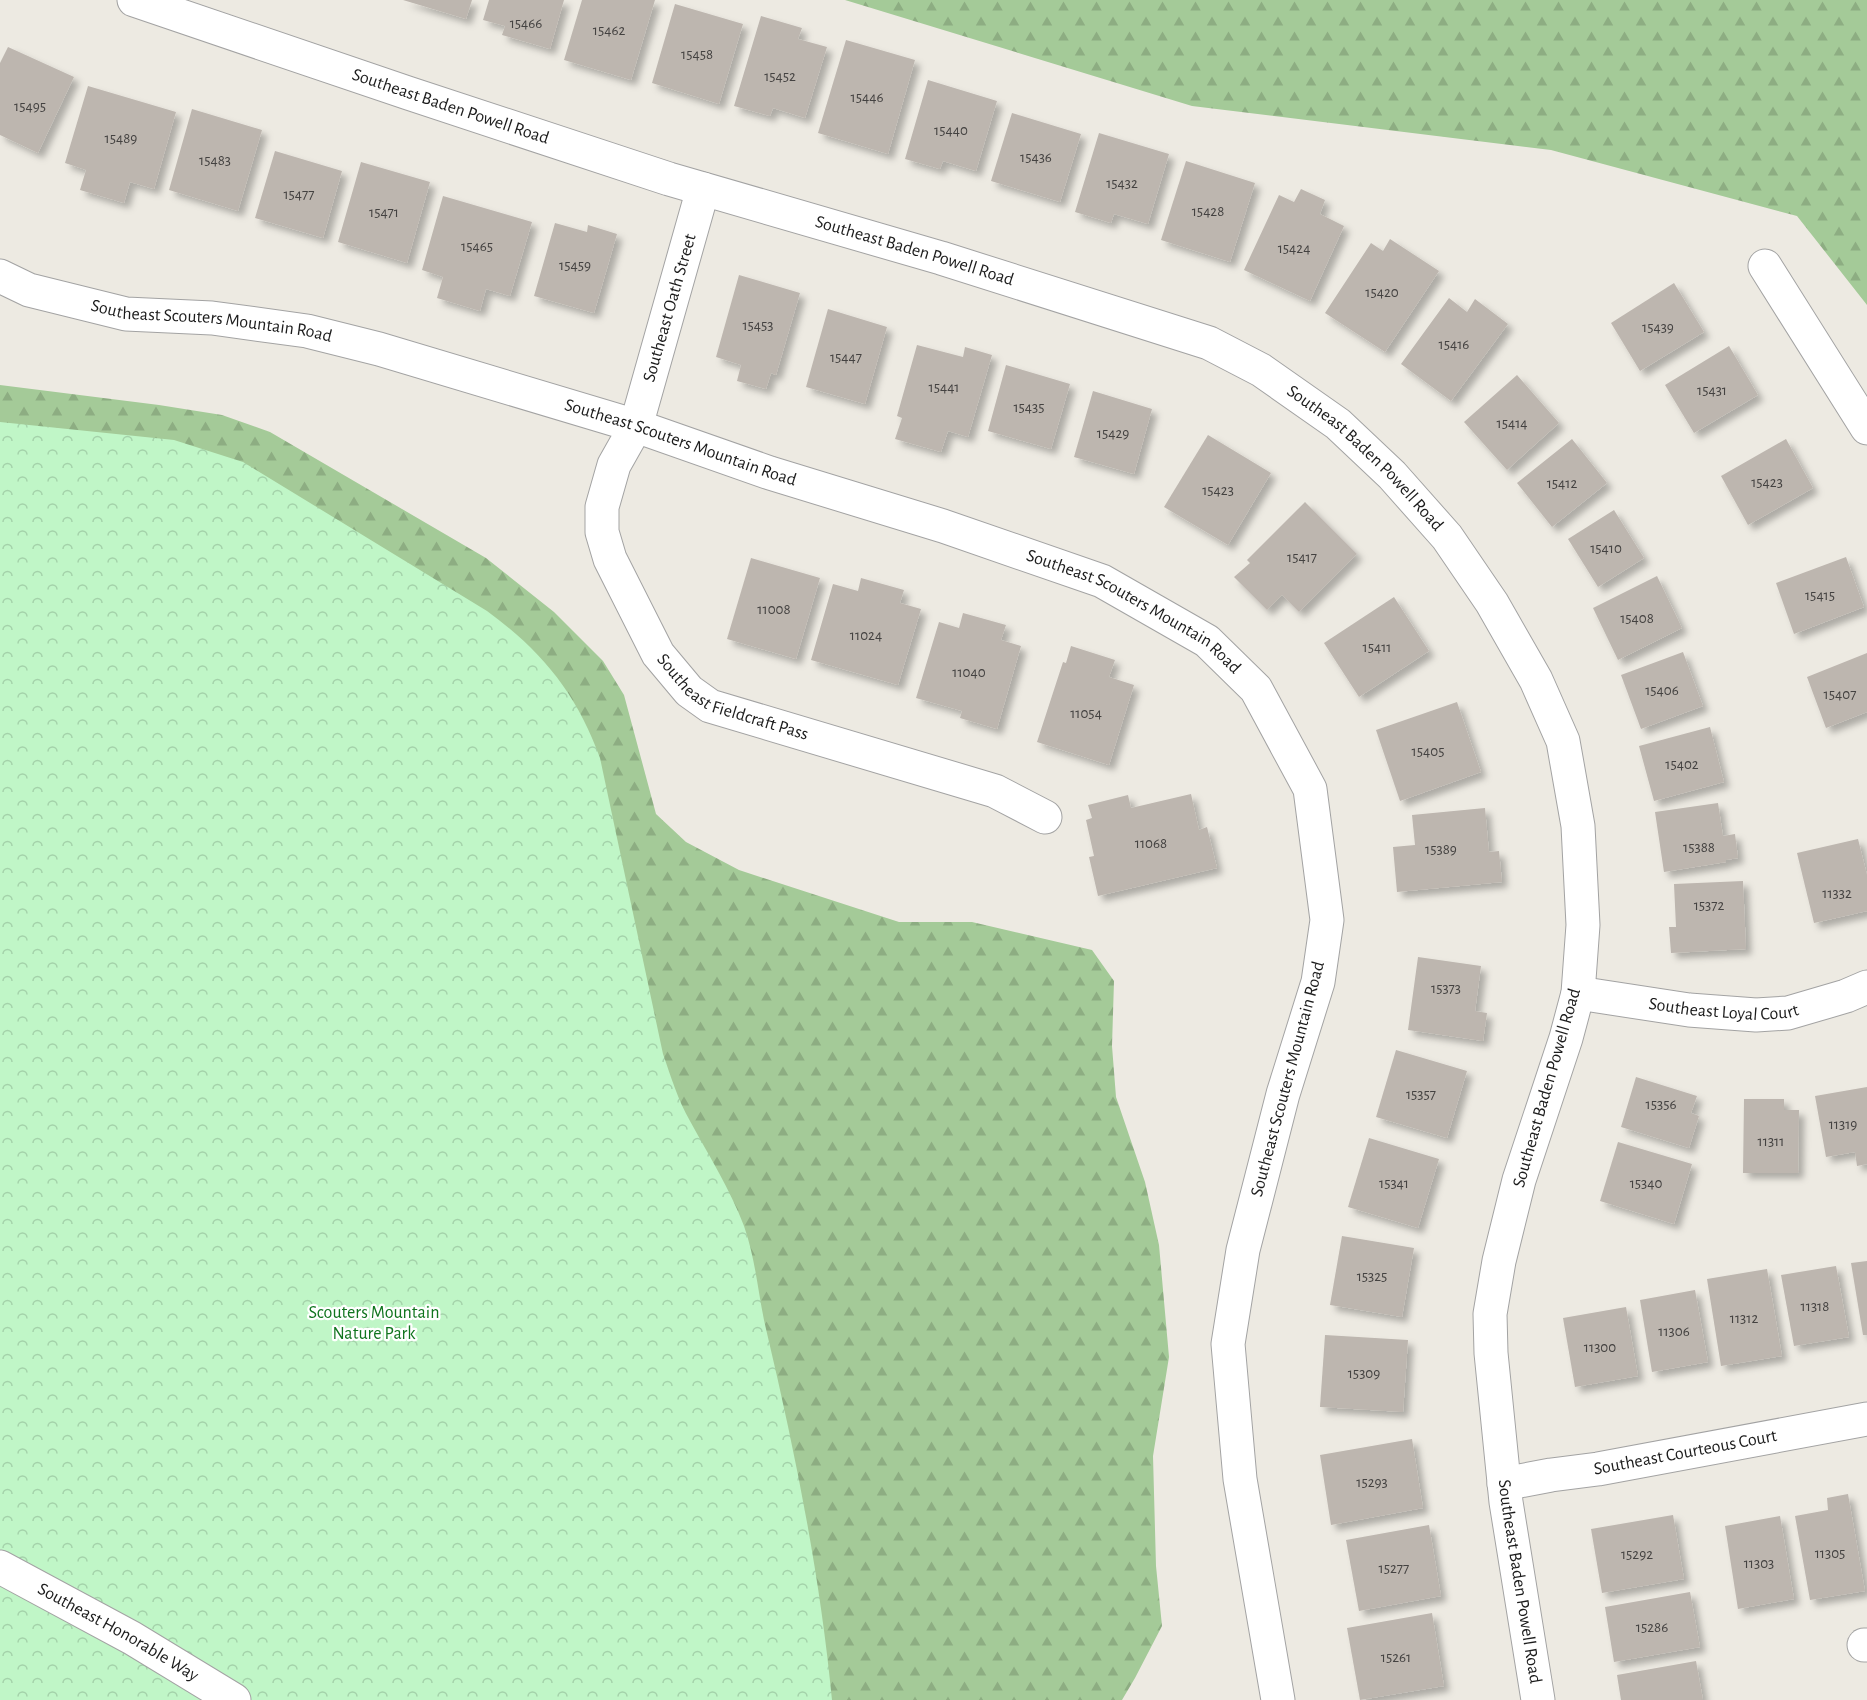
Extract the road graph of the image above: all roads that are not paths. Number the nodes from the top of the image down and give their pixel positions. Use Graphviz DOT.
graph roads {
  1 [pos="134,0"];
  2 [pos="703,189"];
  3 [pos="1765,266"];
  4 [pos="0,276"];
  5 [pos="636,426"];
  6 [pos="1867,428"];
  7 [pos="1045,817"];
  8 [pos="1867,987"];
  9 [pos="1578,993"];
  10 [pos="1867,1419"];
  11 [pos="1504,1484"];
  12 [pos="0,1567"];
  13 [pos="234,1700"];
  14 [pos="1278,1700"];
  15 [pos="1538,1700"];
  1 -- 2 [label="street, Southeast Baden Powell Road"];
  2 -- 5 [label="street, Southeast Oath Street"];
  2 -- 9 [label="street, Southeast Baden Powell Road"];
  3 -- 6 [label="street"];
  4 -- 5 [label="street, Southeast Scouters Mountain Road"];
  5 -- 7 [label="street, Southeast Fieldcraft Pass"];
  5 -- 14 [label="street, Southeast Scouters Mountain Road"];
  8 -- 9 [label="street, Southeast Loyal Court"];
  9 -- 11 [label="street, Southeast Baden Powell Road"];
  10 -- 11 [label="street, Southeast Courteous Court"];
  11 -- 15 [label="street, Southeast Baden Powell Road"];
  12 -- 13 [label="street, Southeast Honorable Way"];
}
